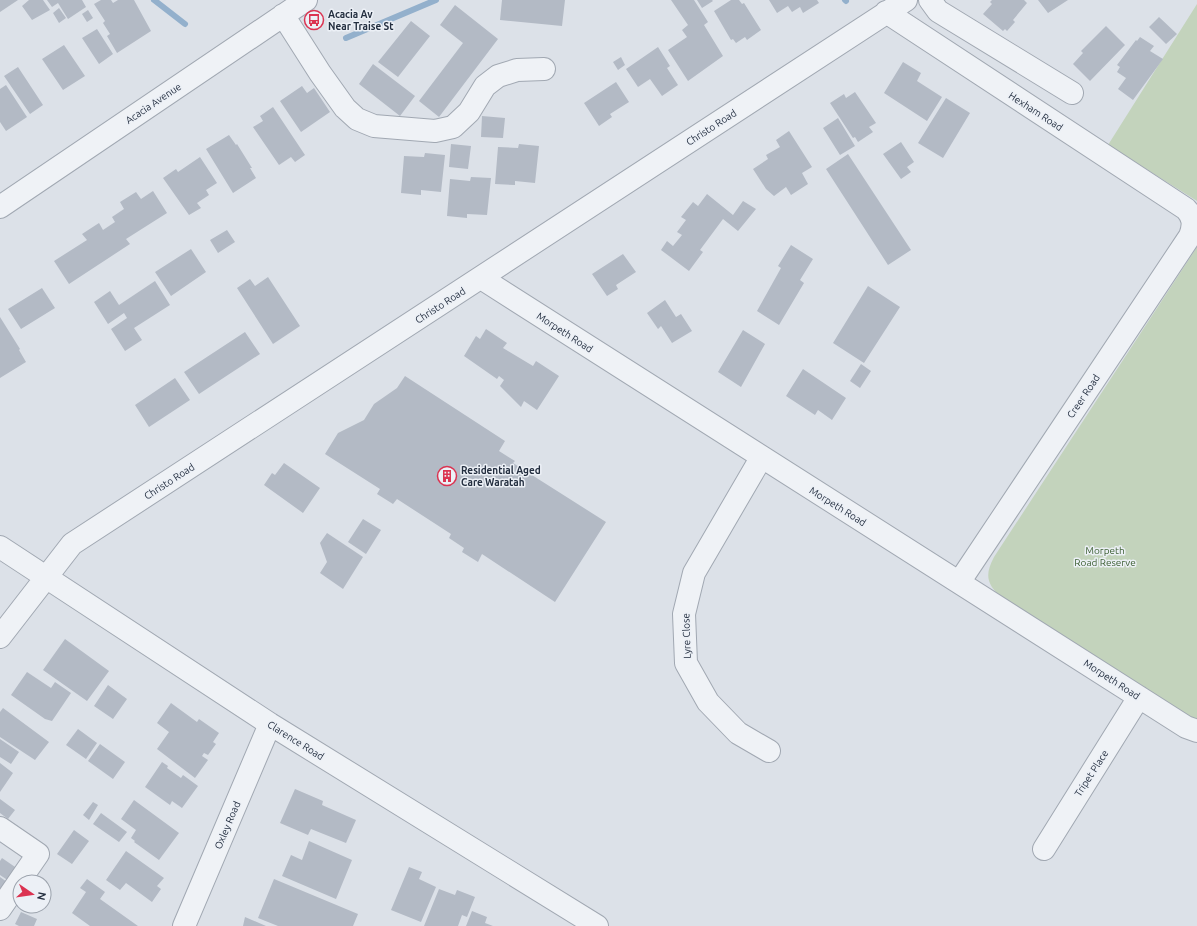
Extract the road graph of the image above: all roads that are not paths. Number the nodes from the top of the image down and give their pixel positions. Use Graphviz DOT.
graph roads {
  1 [pos="306,0"];
  2 [pos="906,0"];
  3 [pos="930,0"];
  4 [pos="886,12"];
  5 [pos="283,15"];
  6 [pos="544,69"];
  7 [pos="1072,93"];
  8 [pos="0,207"];
  9 [pos="1186,209"];
  10 [pos="481,278"];
  11 [pos="761,458"];
  12 [pos="0,547"];
  13 [pos="45,577"];
  14 [pos="960,581"];
  15 [pos="0,637"];
  16 [pos="1139,697"];
  17 [pos="270,724"];
  18 [pos="1197,731"];
  19 [pos="769,750"];
  20 [pos="0,828"];
  21 [pos="1044,849"];
  22 [pos="0,909"];
  23 [pos="184,926"];
  24 [pos="597,926"];
  1 -- 5 [label="street, Acacia Avenue"];
  2 -- 4 [label="street, Christo Road"];
  3 -- 7 [label="street"];
  4 -- 9 [label="street, Hexham Road"];
  4 -- 10 [label="street, Christo Road"];
  5 -- 6 [label="street"];
  5 -- 8 [label="street, Acacia Avenue"];
  9 -- 14 [label="street, Creer Road"];
  10 -- 11 [label="street, Morpeth Road"];
  10 -- 13 [label="street, Christo Road"];
  11 -- 14 [label="street, Morpeth Road"];
  11 -- 19 [label="street, Lyre Close"];
  12 -- 13 [label="street, Clarence Road"];
  13 -- 15 [label="street, Christo Road"];
  13 -- 17 [label="street, Clarence Road"];
  14 -- 16 [label="street, Morpeth Road"];
  16 -- 18 [label="street, Morpeth Road"];
  16 -- 21 [label="street, Tripet Place"];
  17 -- 23 [label="street, Oxley Road"];
  17 -- 24 [label="street, Clarence Road"];
  20 -- 22 [label="street"];
}
